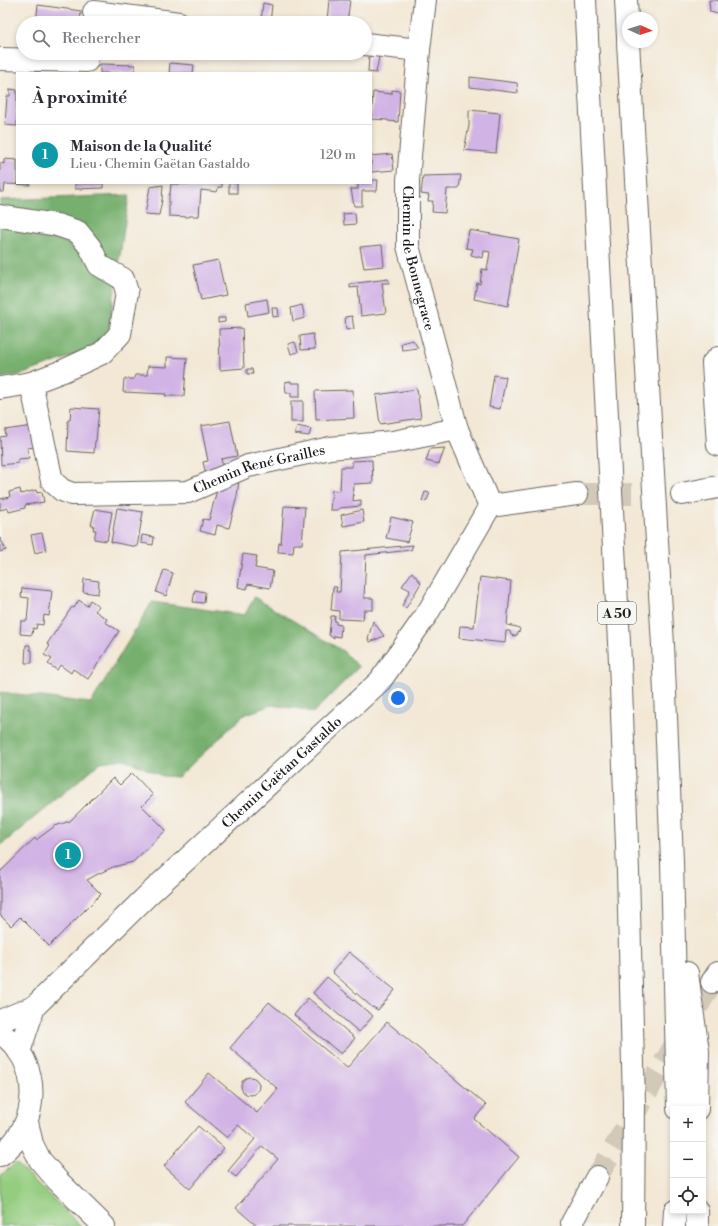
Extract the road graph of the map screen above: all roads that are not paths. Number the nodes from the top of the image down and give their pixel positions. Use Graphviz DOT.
graph roads {
  1 [pos="425,0"];
  2 [pos="585,0"];
  3 [pos="626,0"];
  4 [pos="94,12"];
  5 [pos="627,12"];
  6 [pos="125,16"];
  7 [pos="372,45"];
  8 [pos="628,48"];
  9 [pos="419,50"];
  10 [pos="0,59"];
  11 [pos="16,59"];
  12 [pos="44,60"];
  13 [pos="87,60"];
  14 [pos="0,216"];
  15 [pos="718,358"];
  16 [pos="31,383"];
  17 [pos="0,388"];
  18 [pos="457,429"];
  19 [pos="718,444"];
  20 [pos="718,487"];
  21 [pos="577,494"];
  22 [pos="682,494"];
  23 [pos="490,506"];
  24 [pos="672,861"];
  25 [pos="34,1007"];
  26 [pos="0,1021"];
  27 [pos="0,1033"];
  28 [pos="19,1052"];
  29 [pos="678,1106"];
  30 [pos="697,1106"];
  31 [pos="27,1122"];
  32 [pos="0,1155"];
  33 [pos="597,1177"];
  34 [pos="675,1214"];
  35 [pos="697,1214"];
  36 [pos="572,1223"];
  37 [pos="104,1226"];
  38 [pos="633,1226"];
  39 [pos="674,1226"];
  40 [pos="697,1226"];
  1 -- 9 [label="main road, Chemin de Bonnegrace"];
  2 -- 38 [label="main road, A 50"];
  3 -- 5 [label="main road"];
  4 -- 6 [label="main road"];
  7 -- 9 [label="main road"];
  8 -- 24 [label="main road"];
  9 -- 18 [label="main road, Chemin de Bonnegrace"];
  10 -- 11 [label="main road"];
  12 -- 13 [label="main road"];
  14 -- 16 [label="main road"];
  15 -- 19 [label="main road"];
  16 -- 17 [label="main road"];
  16 -- 18 [label="main road, Chemin René Grailles"];
  18 -- 23 [label="main road, Chemin de Bonnegrace"];
  20 -- 22 [label="main road"];
  21 -- 23 [label="main road"];
  23 -- 25 [label="main road, Chemin Gaëtan Gastaldo"];
  24 -- 29 [label="main road"];
  24 -- 30 [label="main road"];
  25 -- 26 [label="main road, Chemin Gaëtan Gastaldo"];
  25 -- 28 [label="main road, Chemin Gaëtan Gastaldo"];
  27 -- 28 [label="main road"];
  28 -- 31 [label="main road"];
  31 -- 32 [label="main road"];
  31 -- 37 [label="main road"];
  33 -- 36 [label="main road"];
  34 -- 39 [label="main road"];
  35 -- 40 [label="main road"];
}
